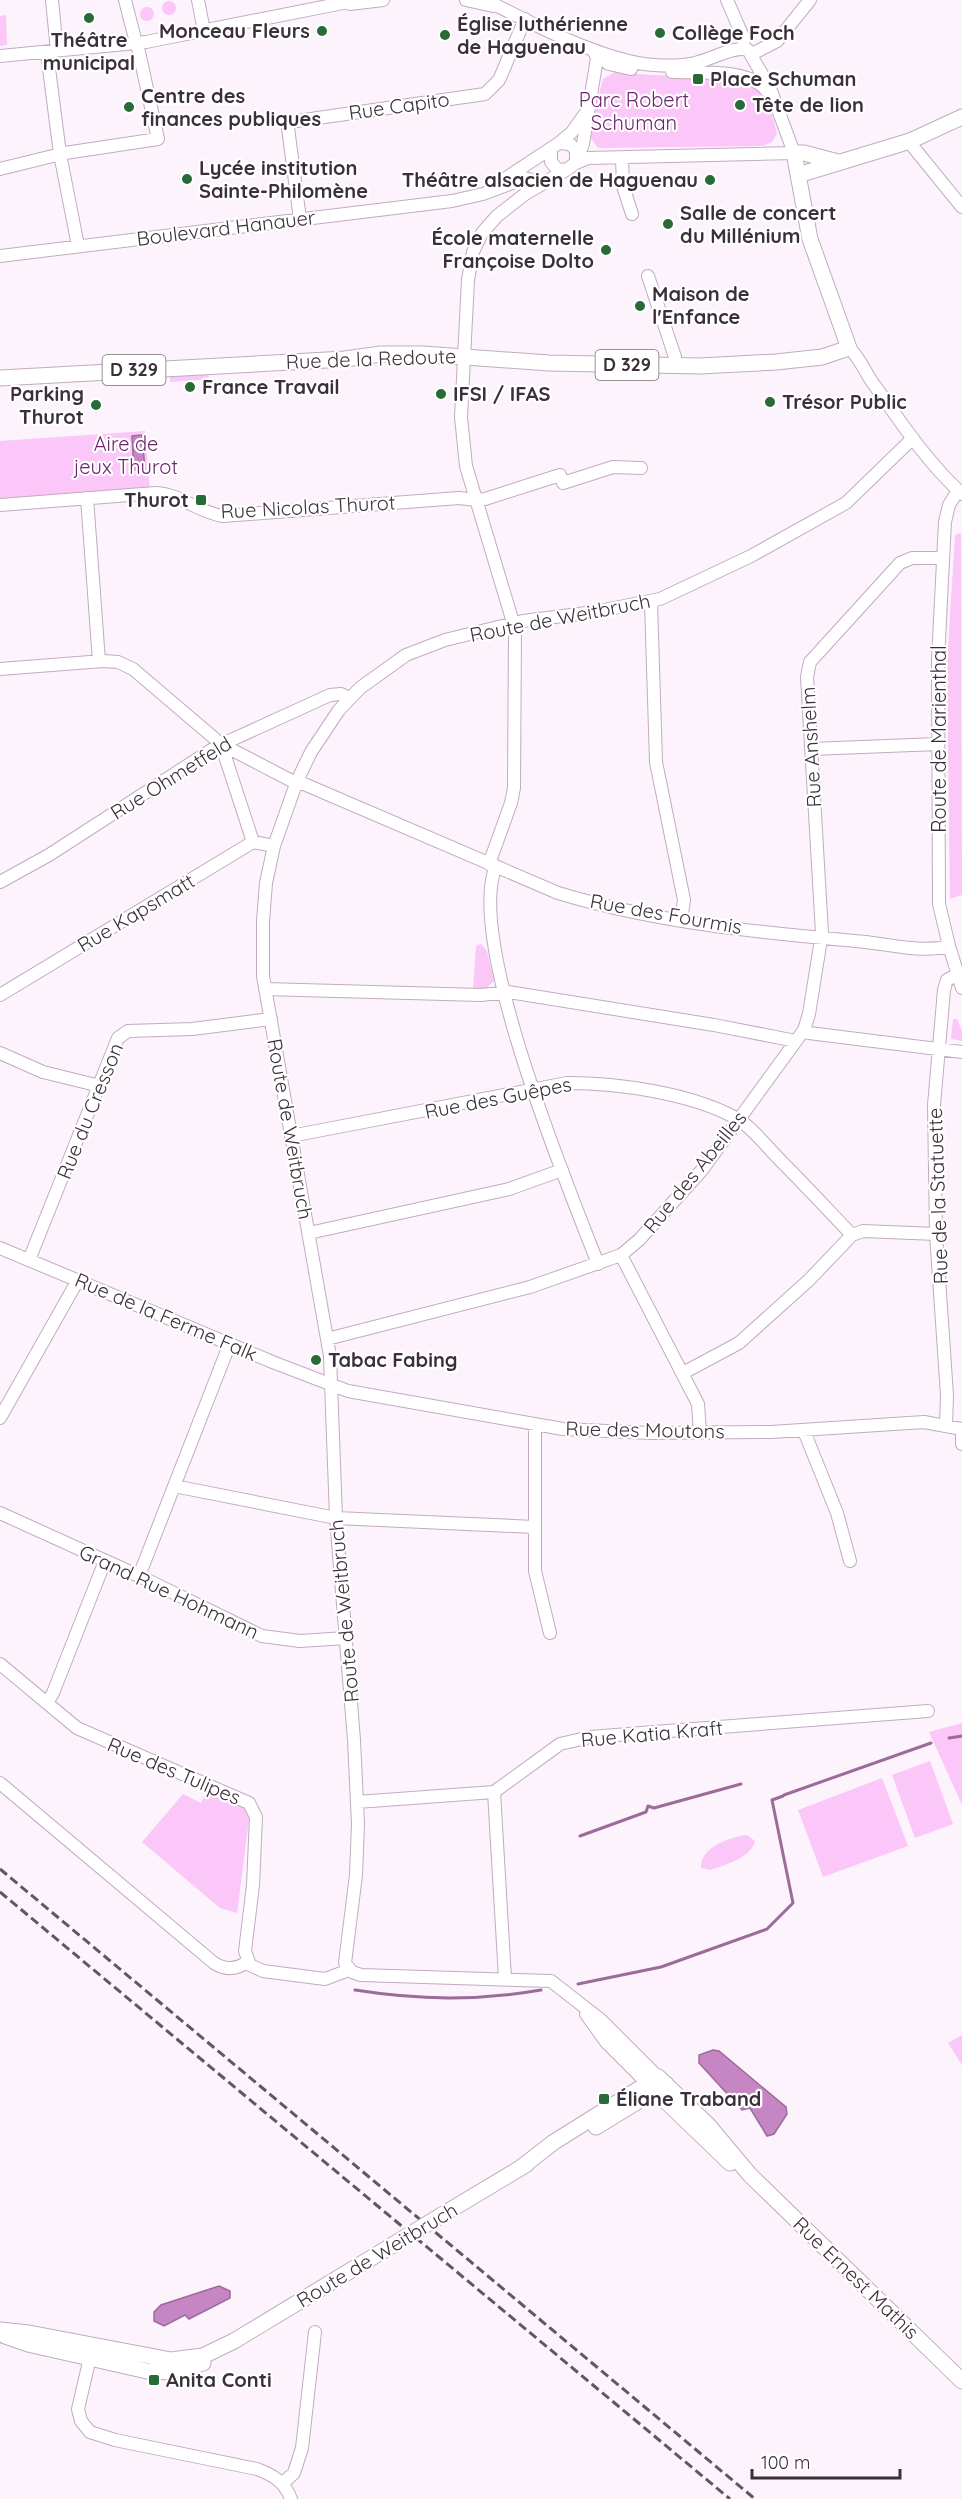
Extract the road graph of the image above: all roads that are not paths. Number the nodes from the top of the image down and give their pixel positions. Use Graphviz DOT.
graph roads {
  1 [pos="52,0"];
  2 [pos="125,0"];
  3 [pos="198,0"];
  4 [pos="358,0"];
  5 [pos="383,0"];
  6 [pos="466,0"];
  7 [pos="486,0"];
  8 [pos="810,0"];
  9 [pos="345,4"];
  10 [pos="729,6"];
  11 [pos="503,9"];
  12 [pos="525,19"];
  13 [pos="204,31"];
  14 [pos="135,39"];
  15 [pos="53,48"];
  16 [pos="598,54"];
  17 [pos="745,54"];
  18 [pos="0,57"];
  19 [pos="737,76"];
  20 [pos="776,105"];
  21 [pos="588,110"];
  22 [pos="962,117"];
  23 [pos="910,141"];
  24 [pos="553,150"];
  25 [pos="794,153"];
  26 [pos="60,154"];
  27 [pos="622,158"];
  28 [pos="838,162"];
  29 [pos="573,164"];
  30 [pos="0,169"];
  31 [pos="798,175"];
  32 [pos="535,185"];
  33 [pos="453,201"];
  34 [pos="962,207"];
  35 [pos="632,214"];
  36 [pos="300,219"];
  37 [pos="78,246"];
  38 [pos="0,256"];
  39 [pos="648,276"];
  40 [pos="849,348"];
  41 [pos="465,356"];
  42 [pos="676,367"];
  43 [pos="0,378"];
  44 [pos="913,438"];
  45 [pos="641,468"];
  46 [pos="960,492"];
  47 [pos="87,498"];
  48 [pos="477,500"];
  49 [pos="0,505"];
  50 [pos="942,558"];
  51 [pos="651,602"];
  52 [pos="514,623"];
  53 [pos="99,661"];
  54 [pos="0,669"];
  55 [pos="349,698"];
  56 [pos="221,744"];
  57 [pos="938,744"];
  58 [pos="811,748"];
  59 [pos="297,781"];
  60 [pos="253,842"];
  61 [pos="274,846"];
  62 [pos="492,865"];
  63 [pos="0,882"];
  64 [pos="681,920"];
  65 [pos="822,938"];
  66 [pos="948,946"];
  67 [pos="958,974"];
  68 [pos="265,988"];
  69 [pos="962,988"];
  70 [pos="504,993"];
  71 [pos="0,995"];
  72 [pos="271,1019"];
  73 [pos="804,1030"];
  74 [pos="796,1041"];
  75 [pos="939,1051"];
  76 [pos="962,1052"];
  77 [pos="0,1053"];
  78 [pos="100,1086"];
  79 [pos="533,1088"];
  80 [pos="738,1119"];
  81 [pos="291,1136"];
  82 [pos="562,1170"];
  83 [pos="309,1233"];
  84 [pos="936,1234"];
  85 [pos="852,1235"];
  86 [pos="0,1248"];
  87 [pos="621,1255"];
  88 [pos="29,1260"];
  89 [pos="598,1264"];
  90 [pos="78,1280"];
  91 [pos="327,1339"];
  92 [pos="230,1343"];
  93 [pos="683,1373"];
  94 [pos="332,1385"];
  95 [pos="0,1418"];
  96 [pos="946,1424"];
  97 [pos="535,1425"];
  98 [pos="962,1429"];
  99 [pos="804,1431"];
  100 [pos="700,1433"];
  101 [pos="962,1434"];
  102 [pos="962,1444"];
  103 [pos="174,1486"];
  104 [pos="0,1513"];
  105 [pos="336,1518"];
  106 [pos="535,1527"];
  107 [pos="105,1561"];
  108 [pos="850,1561"];
  109 [pos="140,1576"];
  110 [pos="550,1633"];
  111 [pos="346,1638"];
  112 [pos="0,1664"];
  113 [pos="47,1702"];
  114 [pos="928,1711"];
  115 [pos="0,1783"];
  116 [pos="494,1792"];
  117 [pos="357,1802"];
  118 [pos="247,1962"];
  119 [pos="349,1970"];
  120 [pos="505,1978"];
  121 [pos="657,2084"];
  122 [pos="0,2332"];
  123 [pos="315,2332"];
  124 [pos="92,2350"];
  125 [pos="962,2381"];
  126 [pos="282,2483"];
  127 [pos="291,2499"];
  1 -- 15 [label="street"];
  2 -- 14 [label="street"];
  3 -- 13 [label="street"];
  4 -- 9 [label="street"];
  5 -- 9 [label="street"];
  6 -- 11 [label="street"];
  7 -- 11 [label="street"];
  8 -- 17 [label="street"];
  9 -- 13 [label="street"];
  10 -- 17 [label="street"];
  11 -- 12 [label="street"];
  12 -- 16 [label="street"];
  12 -- 36 [label="street, Rue Capito"];
  13 -- 14 [label="street"];
  14 -- 15 [label="street"];
  14 -- 26 [label="street"];
  15 -- 18 [label="street"];
  15 -- 26 [label="street"];
  16 -- 17 [label="street"];
  16 -- 19 [label="street"];
  16 -- 21 [label="street"];
  17 -- 19 [label="street"];
  17 -- 19 [label="street"];
  17 -- 20 [label="street"];
  19 -- 20 [label="street"];
  20 -- 25 [label="street"];
  21 -- 24 [label="street"];
  21 -- 29 [label="street"];
  22 -- 23 [label="main road"];
  23 -- 28 [label="main road"];
  23 -- 34 [label="street"];
  24 -- 29 [label="street"];
  24 -- 29 [label="street"];
  24 -- 32 [label="street"];
  24 -- 33 [label="street, Boulevard Hanauer"];
  25 -- 27 [label="street"];
  25 -- 28 [label="main road"];
  25 -- 31 [label="main road"];
  26 -- 30 [label="street"];
  26 -- 37 [label="street"];
  27 -- 29 [label="street"];
  27 -- 35 [label="street"];
  28 -- 31 [label="main road"];
  29 -- 32 [label="street"];
  31 -- 40 [label="main road"];
  32 -- 33 [label="street, Boulevard Hanauer"];
  32 -- 41 [label="street"];
  33 -- 36 [label="street, Boulevard Hanauer"];
  36 -- 37 [label="street, Boulevard Hanauer"];
  37 -- 38 [label="street, Boulevard Hanauer"];
  39 -- 42 [label="street"];
  40 -- 42 [label="main road, Rue de la Redoute / D 329"];
  40 -- 44 [label="street"];
  41 -- 42 [label="main road, Rue de la Redoute / D 329"];
  41 -- 43 [label="main road, Rue de la Redoute / D 329"];
  41 -- 48 [label="street"];
  44 -- 46 [label="street"];
  44 -- 51 [label="street, Route de Weitbruch"];
  45 -- 48 [label="street, Rue Nicolas Thurot"];
  46 -- 50 [label="street, Route de Marienthal"];
  47 -- 48 [label="street, Rue Nicolas Thurot"];
  47 -- 49 [label="street, Rue Nicolas Thurot"];
  47 -- 53 [label="street"];
  48 -- 52 [label="street"];
  50 -- 57 [label="street, Route de Marienthal"];
  50 -- 58 [label="street, Rue Anshelm"];
  51 -- 52 [label="street, Route de Weitbruch"];
  51 -- 64 [label="street"];
  52 -- 55 [label="street, Route de Weitbruch"];
  52 -- 62 [label="street"];
  53 -- 54 [label="street, Rue des Fourmis"];
  53 -- 56 [label="street, Rue des Fourmis"];
  55 -- 56 [label="street, Rue Ohmetfeld"];
  55 -- 59 [label="street, Route de Weitbruch"];
  56 -- 59 [label="street, Rue des Fourmis"];
  56 -- 60 [label="street"];
  56 -- 63 [label="street, Rue Ohmetfeld"];
  57 -- 58 [label="street"];
  57 -- 66 [label="street, Route de Marienthal"];
  58 -- 65 [label="street, Rue Anshelm"];
  59 -- 61 [label="street, Route de Weitbruch"];
  59 -- 62 [label="street, Rue des Fourmis"];
  60 -- 61 [label="street"];
  60 -- 71 [label="street, Rue Kapsmatt"];
  61 -- 68 [label="street, Route de Weitbruch"];
  62 -- 64 [label="street, Rue des Fourmis"];
  62 -- 70 [label="street"];
  64 -- 65 [label="street, Rue des Fourmis"];
  65 -- 66 [label="street, Rue des Fourmis"];
  65 -- 73 [label="street, Rue des Abeilles"];
  66 -- 67 [label="street, Route de Marienthal"];
  67 -- 69 [label="street, Route de Marienthal"];
  67 -- 75 [label="street, Rue de la Statuette"];
  68 -- 70 [label="street"];
  68 -- 72 [label="street, Route de Weitbruch"];
  70 -- 74 [label="street"];
  70 -- 79 [label="street"];
  72 -- 78 [label="street, Rue du Cresson"];
  72 -- 81 [label="street, Route de Weitbruch"];
  73 -- 74 [label="street, Rue des Abeilles"];
  73 -- 75 [label="street"];
  74 -- 80 [label="street, Rue des Abeilles"];
  75 -- 76 [label="street"];
  75 -- 84 [label="street, Rue de la Statuette"];
  77 -- 78 [label="street"];
  78 -- 88 [label="street, Rue du Cresson"];
  79 -- 80 [label="street, Rue des Guêpes"];
  79 -- 81 [label="street, Rue des Guêpes"];
  79 -- 82 [label="street"];
  80 -- 85 [label="street"];
  80 -- 87 [label="street, Rue des Abeilles"];
  81 -- 83 [label="street, Route de Weitbruch"];
  82 -- 83 [label="street"];
  82 -- 89 [label="street"];
  83 -- 91 [label="street, Route de Weitbruch"];
  84 -- 85 [label="street"];
  84 -- 96 [label="street, Rue de la Statuette"];
  85 -- 93 [label="street"];
  86 -- 88 [label="street, Rue de la Ferme Falk"];
  87 -- 89 [label="street, Rue des Abeilles"];
  87 -- 93 [label="street"];
  88 -- 90 [label="street, Rue de la Ferme Falk"];
  89 -- 91 [label="street, Rue des Abeilles"];
  90 -- 92 [label="street, Rue de la Ferme Falk"];
  90 -- 95 [label="street"];
  91 -- 94 [label="street, Route de Weitbruch"];
  92 -- 94 [label="street, Rue de la Ferme Falk"];
  92 -- 103 [label="street"];
  93 -- 100 [label="street"];
  94 -- 97 [label="street, Rue des Moutons"];
  94 -- 105 [label="street, Route de Weitbruch"];
  96 -- 98 [label="street, Rue des Moutons"];
  96 -- 99 [label="street, Rue des Moutons"];
  97 -- 100 [label="street, Rue des Moutons"];
  97 -- 106 [label="street"];
  99 -- 100 [label="street, Rue des Moutons"];
  99 -- 108 [label="street"];
  101 -- 102 [label="street"];
  103 -- 105 [label="street"];
  103 -- 109 [label="street"];
  104 -- 107 [label="street, Grand Rue Hohmann"];
  105 -- 106 [label="street"];
  105 -- 111 [label="street, Route de Weitbruch"];
  106 -- 110 [label="street"];
  107 -- 109 [label="street, Grand Rue Hohmann"];
  107 -- 113 [label="street"];
  109 -- 111 [label="street, Grand Rue Hohmann"];
  111 -- 117 [label="street, Route de Weitbruch"];
  112 -- 113 [label="street, Rue des Tulipes"];
  113 -- 118 [label="street, Rue des Tulipes"];
  114 -- 116 [label="street, Rue Katia Kraft"];
  115 -- 118 [label="street"];
  116 -- 117 [label="street"];
  116 -- 120 [label="street"];
  117 -- 119 [label="street, Route de Weitbruch"];
  118 -- 119 [label="street"];
  119 -- 120 [label="street"];
  120 -- 121 [label="street"];
  121 -- 124 [label="main road, Route de Weitbruch, bridge"];
  121 -- 125 [label="main road, Rue Ernest Mathis"];
  122 -- 124 [label="main road, Route de Weitbruch"];
  123 -- 126 [label="street"];
  124 -- 126 [label="street"];
  126 -- 127 [label="street"];
}
